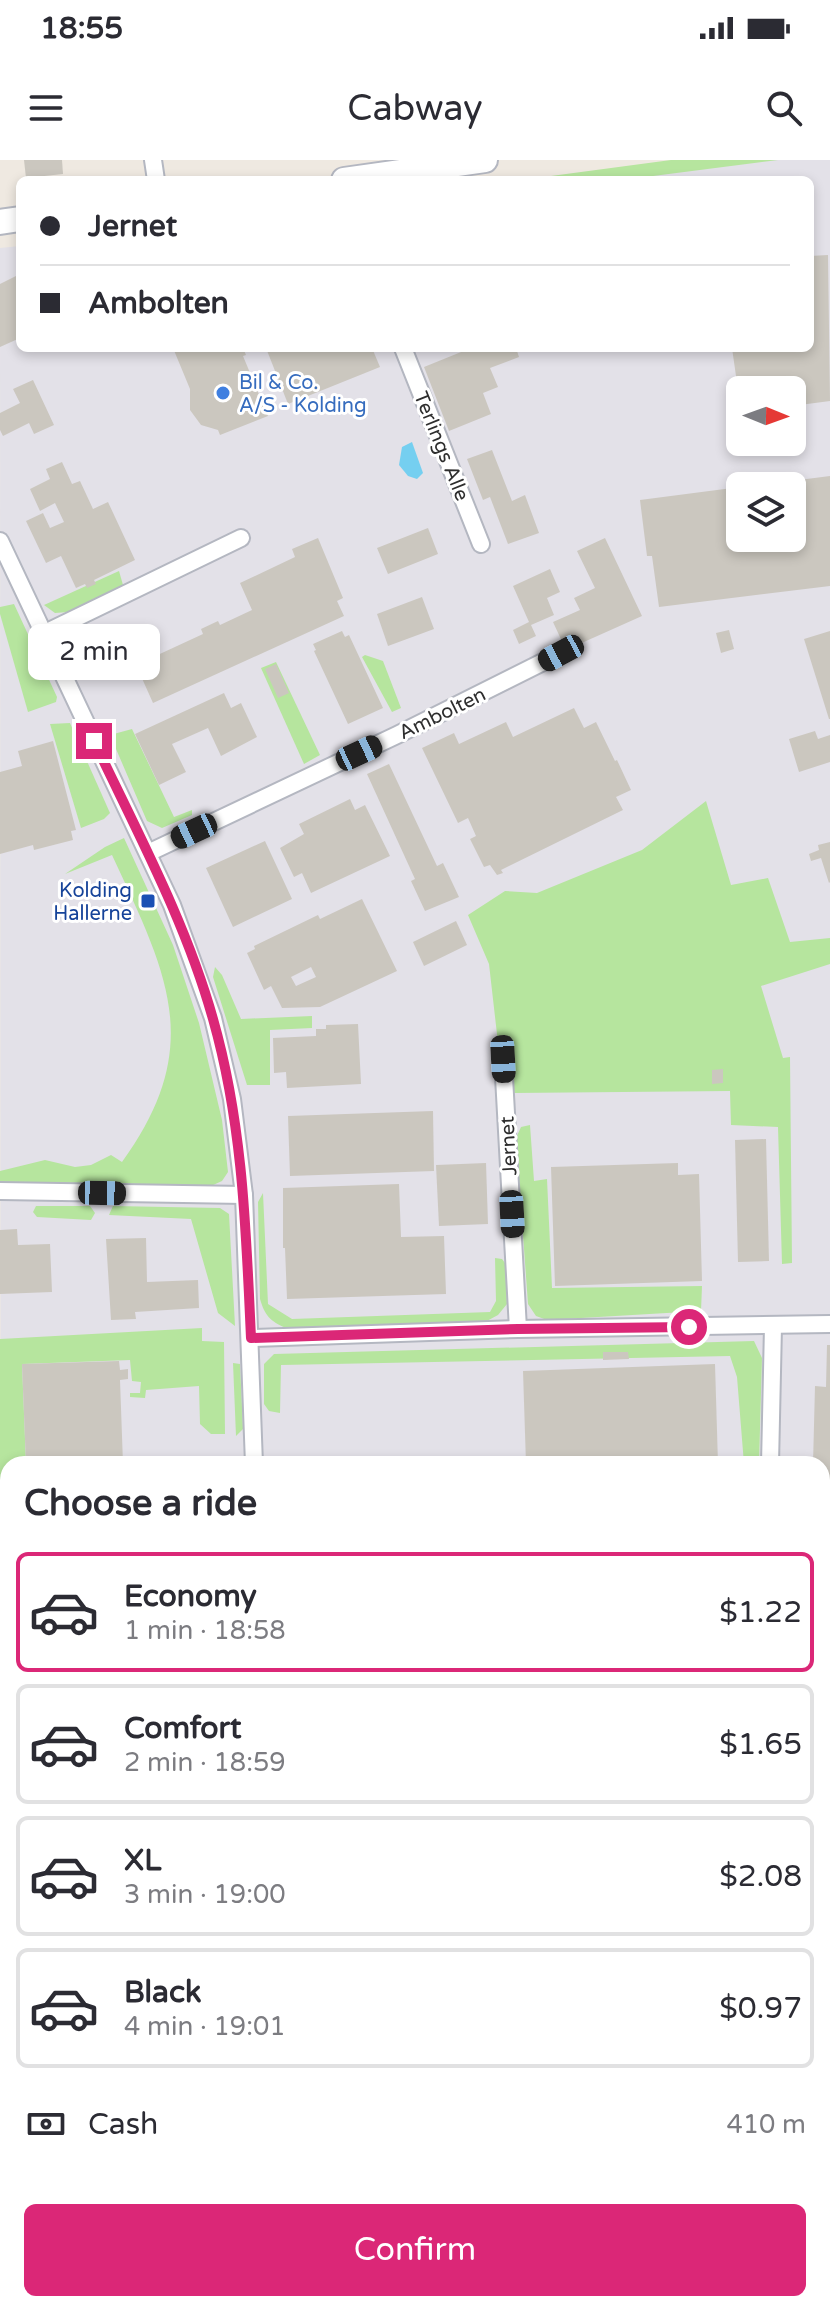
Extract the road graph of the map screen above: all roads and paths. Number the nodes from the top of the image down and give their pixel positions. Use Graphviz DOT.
graph roads {
  1 [pos="485,160"];
  2 [pos="372,176"];
  3 [pos="405,352"];
  4 [pos="241,538"];
  5 [pos="0,541"];
  6 [pos="481,544"];
  7 [pos="43,634"];
  8 [pos="561,653"];
  9 [pos="148,853"];
  10 [pos="503,1059"];
  11 [pos="0,1191"];
  12 [pos="244,1195"];
  13 [pos="830,1324"];
  14 [pos="773,1326"];
  15 [pos="518,1329"];
  16 [pos="251,1338"];
  17 [pos="254,1456"];
  18 [pos="770,1456"];
  1 -- 2 [label="main road"];
  3 -- 6 [label="street, Terlings Alle"];
  4 -- 7 [label="street"];
  5 -- 7 [label="street"];
  7 -- 9 [label="street"];
  8 -- 9 [label="street, Ambolten"];
  9 -- 12 [label="street"];
  10 -- 15 [label="street, Jernet"];
  11 -- 12 [label="street"];
  12 -- 16 [label="street"];
  13 -- 14 [label="street"];
  14 -- 15 [label="street"];
  14 -- 18 [label="street"];
  15 -- 16 [label="street"];
  16 -- 17 [label="street"];
}
